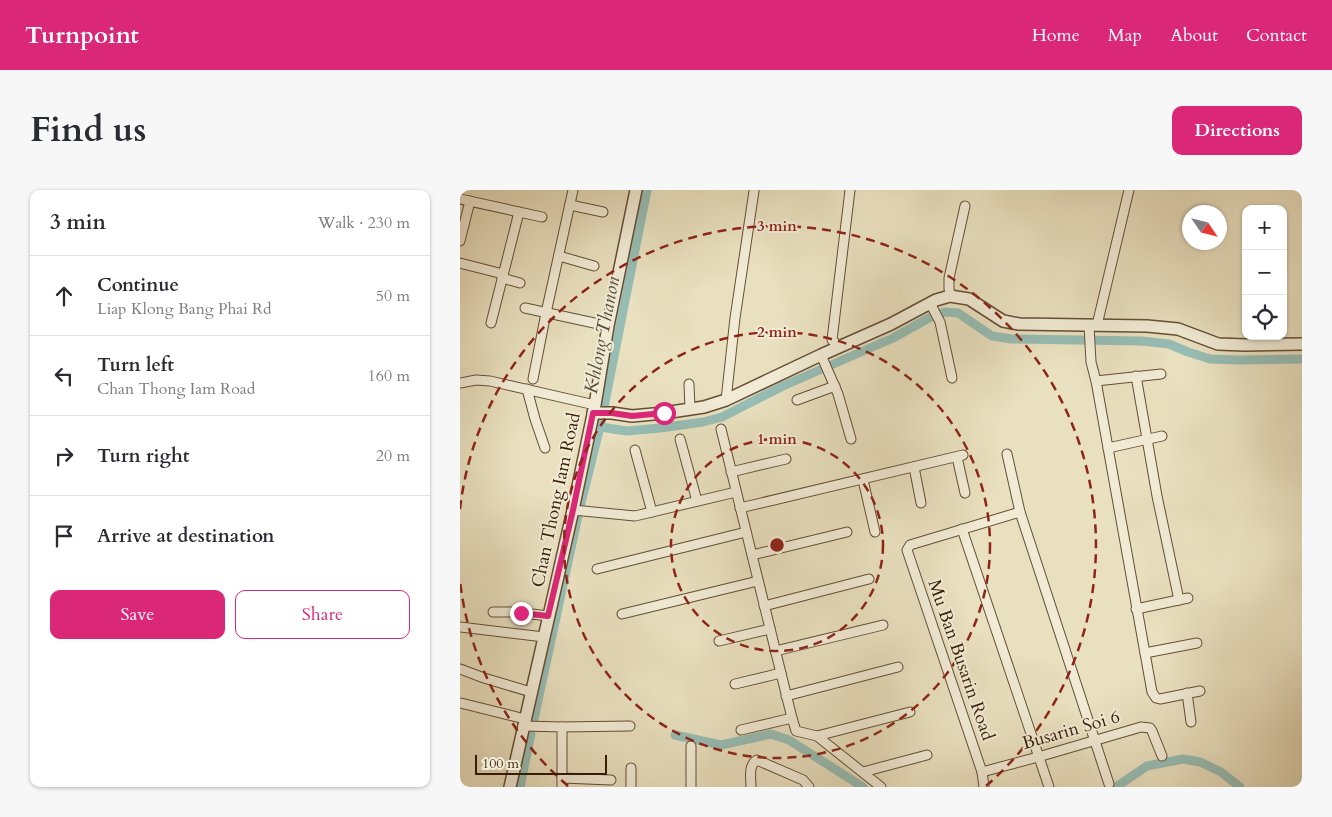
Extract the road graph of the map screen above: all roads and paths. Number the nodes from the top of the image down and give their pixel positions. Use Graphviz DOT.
graph roads {
  1 [pos="573,190"];
  2 [pos="636,190"];
  3 [pos="850,190"];
  4 [pos="1129,190"];
  5 [pos="754,191"];
  6 [pos="460,199"];
  7 [pos="470,201"];
  8 [pos="570,205"];
  9 [pos="965,206"];
  10 [pos="519,212"];
  11 [pos="603,212"];
  12 [pos="542,217"];
  13 [pos="460,241"];
  14 [pos="559,256"];
  15 [pos="460,263"];
  16 [pos="594,266"];
  17 [pos="503,276"];
  18 [pos="520,283"];
  19 [pos="950,296"];
  20 [pos="525,308"];
  21 [pos="934,309"];
  22 [pos="546,313"];
  23 [pos="491,323"];
  24 [pos="608,326"];
  25 [pos="1092,328"];
  26 [pos="1302,344"];
  27 [pos="840,347"];
  28 [pos="823,359"];
  29 [pos="1160,374"];
  30 [pos="1136,376"];
  31 [pos="952,378"];
  32 [pos="533,379"];
  33 [pos="1096,381"];
  34 [pos="460,383"];
  35 [pos="689,384"];
  36 [pos="835,386"];
  37 [pos="527,389"];
  38 [pos="726,400"];
  39 [pos="797,400"];
  40 [pos="690,409"];
  41 [pos="596,410"];
  42 [pos="721,429"];
  43 [pos="1162,436"];
  44 [pos="680,439"];
  45 [pos="851,439"];
  46 [pos="1147,440"];
  47 [pos="546,448"];
  48 [pos="1108,448"];
  49 [pos="635,450"];
  50 [pos="1007,454"];
  51 [pos="786,459"];
  52 [pos="914,467"];
  53 [pos="731,472"];
  54 [pos="863,480"];
  55 [pos="736,492"];
  56 [pos="965,493"];
  57 [pos="697,501"];
  58 [pos="921,503"];
  59 [pos="740,508"];
  60 [pos="573,510"];
  61 [pos="652,512"];
  62 [pos="1020,512"];
  63 [pos="962,529"];
  64 [pos="746,532"];
  65 [pos="847,532"];
  66 [pos="875,532"];
  67 [pos="752,555"];
  68 [pos="597,570"];
  69 [pos="868,579"];
  70 [pos="758,581"];
  71 [pos="764,606"];
  72 [pos="1136,609"];
  73 [pos="493,612"];
  74 [pos="622,614"];
  75 [pos="548,616"];
  76 [pos="883,625"];
  77 [pos="460,627"];
  78 [pos="770,629"];
  79 [pos="544,637"];
  80 [pos="719,641"];
  81 [pos="1197,643"];
  82 [pos="775,651"];
  83 [pos="1145,654"];
  84 [pos="898,667"];
  85 [pos="460,669"];
  86 [pos="781,673"];
  87 [pos="736,684"];
  88 [pos="1200,691"];
  89 [pos="531,692"];
  90 [pos="1187,693"];
  91 [pos="786,696"];
  92 [pos="462,703"];
  93 [pos="910,712"];
  94 [pos="792,718"];
  95 [pos="1191,722"];
  96 [pos="528,724"];
  97 [pos="630,726"];
  98 [pos="562,727"];
  99 [pos="741,730"];
  100 [pos="817,736"];
  101 [pos="1095,740"];
  102 [pos="691,746"];
  103 [pos="927,754"];
  104 [pos="1162,756"];
  105 [pos="1038,757"];
  106 [pos="631,768"];
  107 [pos="863,772"];
  108 [pos="982,772"];
  109 [pos="605,782"];
  110 [pos="562,783"];
  111 [pos="1109,784"];
  112 [pos="510,787"];
  113 [pos="632,787"];
  114 [pos="691,787"];
  115 [pos="751,787"];
  116 [pos="809,787"];
  117 [pos="881,787"];
  118 [pos="984,787"];
  119 [pos="1049,787"];
  1 -- 8 [label="street"];
  2 -- 24 [label="street, Chan Thong Iam Road"];
  3 -- 27 [label="street"];
  4 -- 25 [label="street"];
  5 -- 38 [label="street"];
  6 -- 7 [label="street"];
  7 -- 10 [label="street"];
  7 -- 13 [label="street"];
  8 -- 11 [label="street"];
  8 -- 14 [label="street"];
  9 -- 19 [label="street"];
  10 -- 12 [label="street"];
  10 -- 17 [label="street"];
  14 -- 16 [label="street"];
  14 -- 22 [label="street"];
  15 -- 17 [label="street"];
  17 -- 18 [label="street"];
  17 -- 23 [label="street"];
  19 -- 21 [label="street"];
  19 -- 25 [label="street"];
  20 -- 22 [label="street"];
  21 -- 27 [label="street"];
  21 -- 31 [label="street"];
  22 -- 24 [label="street"];
  22 -- 32 [label="street"];
  24 -- 41 [label="street, Chan Thong Iam Road"];
  25 -- 26 [label="street"];
  25 -- 33 [label="street"];
  27 -- 28 [label="street"];
  28 -- 36 [label="street"];
  28 -- 38 [label="street"];
  29 -- 30 [label="street"];
  30 -- 33 [label="street"];
  30 -- 46 [label="street"];
  33 -- 48 [label="street"];
  34 -- 37 [label="street"];
  35 -- 40 [label="street"];
  36 -- 39 [label="street"];
  36 -- 45 [label="street"];
  37 -- 41 [label="street"];
  37 -- 47 [label="street"];
  38 -- 40 [label="street"];
  40 -- 41 [label="street"];
  41 -- 60 [label="street, Chan Thong Iam Road"];
  42 -- 53 [label="street"];
  43 -- 46 [label="street"];
  44 -- 57 [label="street"];
  46 -- 48 [label="street"];
  46 -- 72 [label="street"];
  48 -- 72 [label="street"];
  49 -- 61 [label="street"];
  50 -- 62 [label="street"];
  51 -- 53 [label="street"];
  52 -- 54 [label="street"];
  52 -- 56 [label="street"];
  52 -- 58 [label="street"];
  53 -- 55 [label="street"];
  54 -- 59 [label="street"];
  54 -- 66 [label="street"];
  55 -- 57 [label="street"];
  55 -- 59 [label="street"];
  57 -- 61 [label="street"];
  59 -- 64 [label="street"];
  60 -- 61 [label="street"];
  60 -- 75 [label="street, Chan Thong Iam Road"];
  62 -- 63 [label="street"];
  62 -- 101 [label="street"];
  63 -- 105 [label="street"];
  63 -- 108 [label="street, Mu Ban Busarin Road"];
  64 -- 67 [label="street"];
  64 -- 68 [label="street"];
  65 -- 67 [label="street"];
  67 -- 70 [label="street"];
  69 -- 71 [label="street"];
  70 -- 71 [label="street"];
  70 -- 74 [label="street"];
  71 -- 78 [label="street"];
  72 -- 83 [label="street"];
  73 -- 75 [label="street"];
  75 -- 79 [label="street, Chan Thong Iam Road"];
  76 -- 82 [label="street"];
  77 -- 79 [label="street"];
  78 -- 80 [label="street"];
  78 -- 82 [label="street"];
  79 -- 89 [label="street, Chan Thong Iam Road"];
  81 -- 83 [label="street"];
  82 -- 86 [label="street"];
  83 -- 90 [label="street"];
  84 -- 91 [label="street"];
  85 -- 89 [label="street"];
  86 -- 87 [label="street"];
  86 -- 91 [label="street"];
  88 -- 90 [label="street"];
  89 -- 96 [label="street, Chan Thong Iam Road"];
  90 -- 95 [label="street"];
  91 -- 94 [label="street"];
  92 -- 96 [label="street"];
  93 -- 100 [label="street"];
  94 -- 99 [label="street"];
  94 -- 100 [label="street"];
  96 -- 98 [label="street"];
  96 -- 112 [label="street, Chan Thong Iam Road"];
  97 -- 98 [label="street"];
  98 -- 110 [label="street"];
  100 -- 107 [label="street"];
  101 -- 104 [label="street, Busarin Soi 6"];
  101 -- 105 [label="street, Busarin Soi 6"];
  101 -- 111 [label="street"];
  102 -- 114 [label="street"];
  103 -- 107 [label="street"];
  105 -- 108 [label="street, Busarin Soi 6"];
  105 -- 119 [label="street"];
  106 -- 113 [label="street"];
  107 -- 117 [label="street"];
  108 -- 118 [label="street, Mu Ban Busarin Road"];
  109 -- 110 [label="street"];
  115 -- 116 [label="street"];
}
